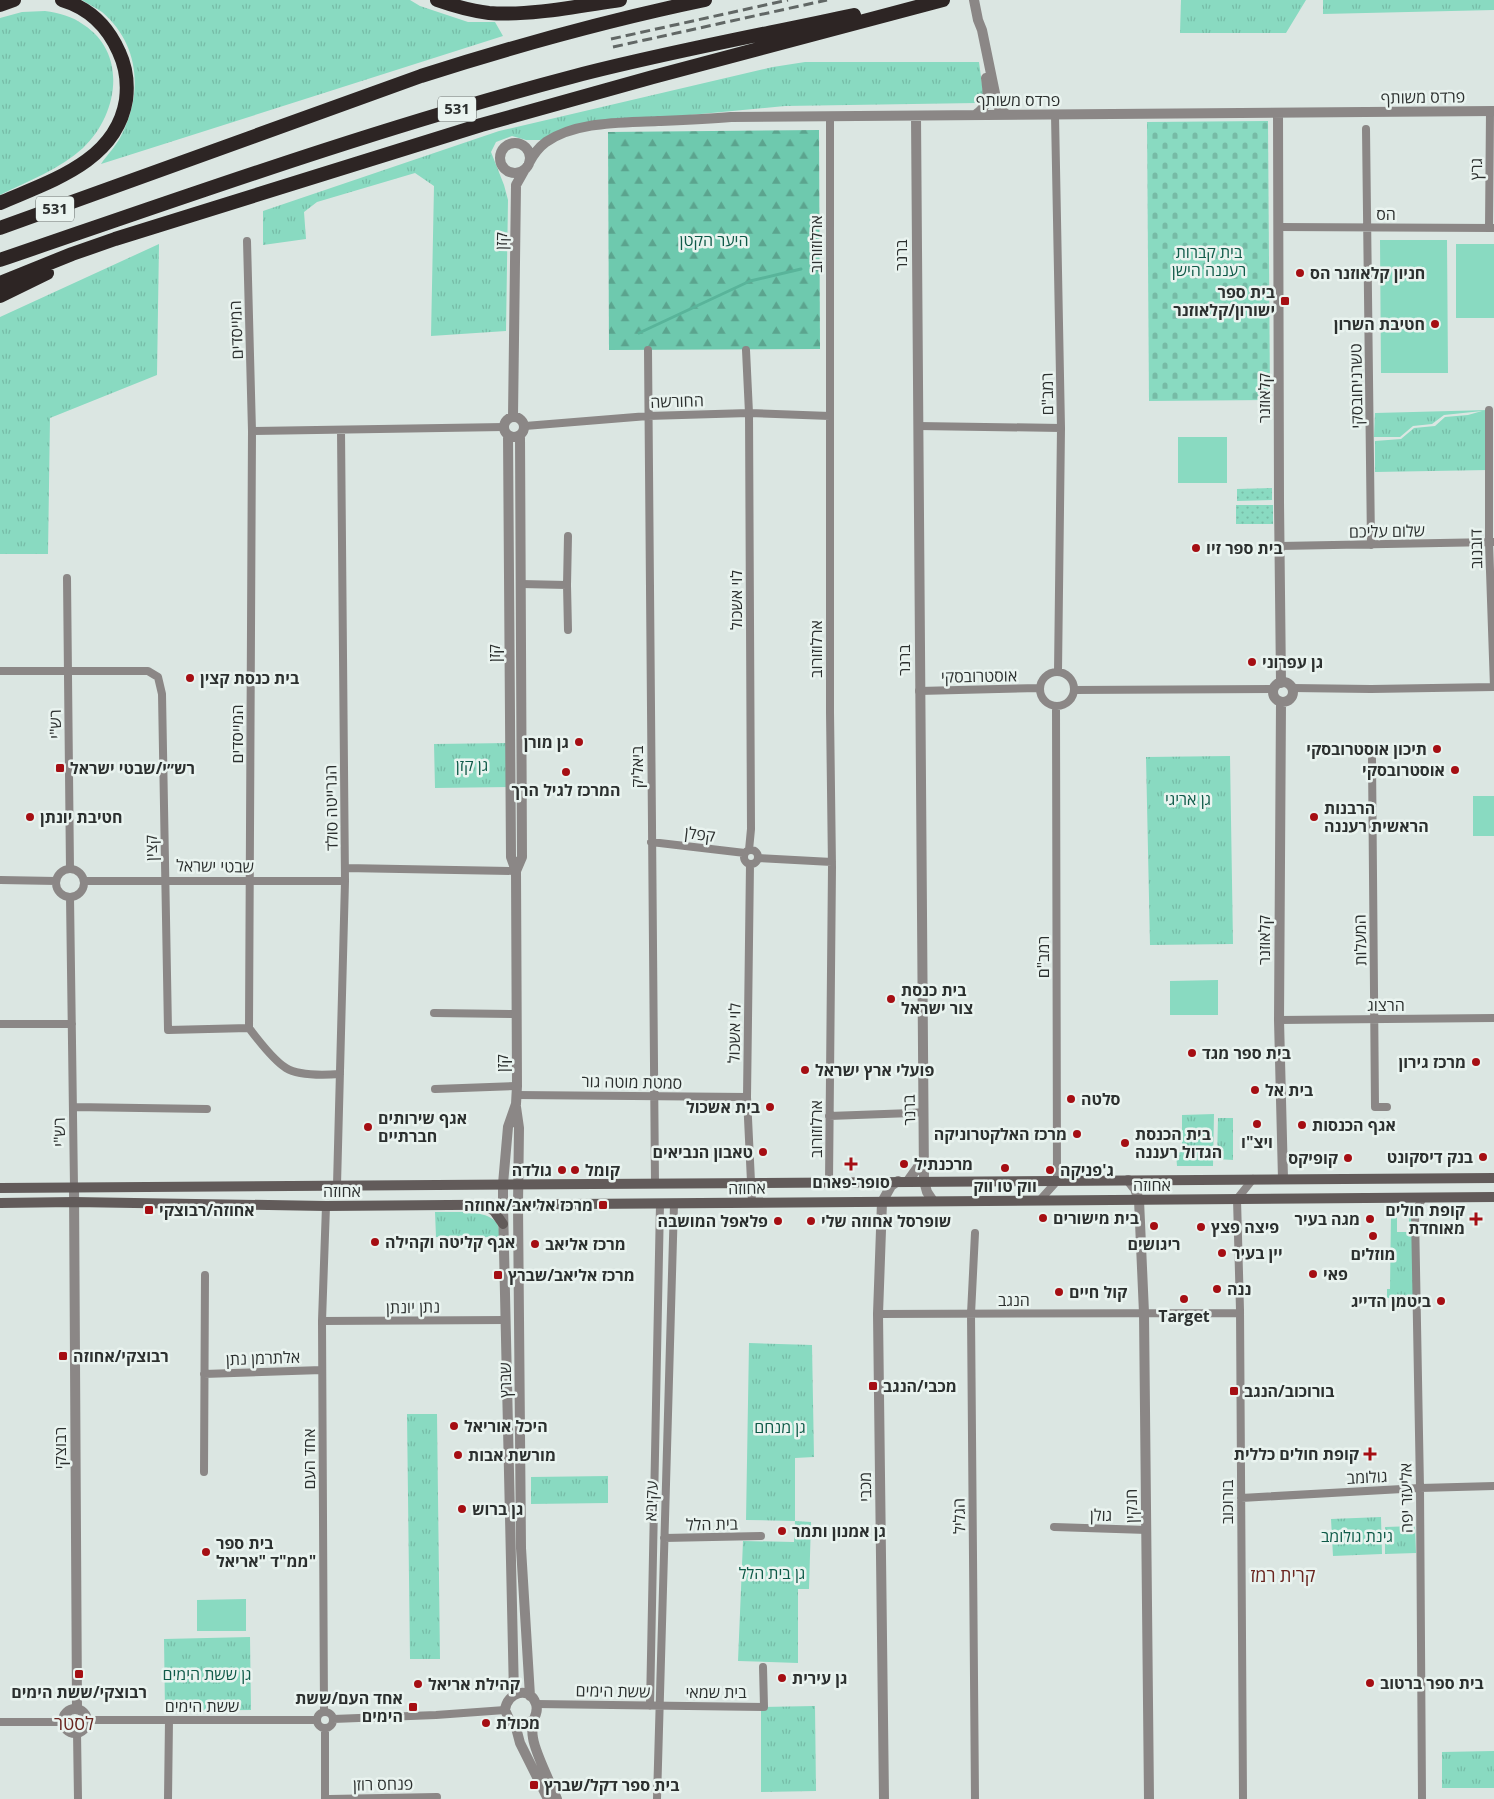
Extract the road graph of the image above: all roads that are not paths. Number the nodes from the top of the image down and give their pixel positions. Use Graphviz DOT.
graph roads {
  1 [pos="14,0"];
  2 [pos="62,0"];
  3 [pos="437,0"];
  4 [pos="620,0"];
  5 [pos="705,0"];
  6 [pos="926,0"];
  7 [pos="942,0"];
  8 [pos="974,0"];
  9 [pos="0,5"];
  10 [pos="978,20"];
  11 [pos="1492,111"];
  12 [pos="1278,113"];
  13 [pos="975,115"];
  14 [pos="1007,115"];
  15 [pos="1055,115"];
  16 [pos="916,116"];
  17 [pos="830,117"];
  18 [pos="1366,129"];
  19 [pos="545,143"];
  20 [pos="523,145"];
  21 [pos="527,166"];
  22 [pos="507,171"];
  23 [pos="516,186"];
  24 [pos="0,203"];
  25 [pos="179,218"];
  26 [pos="1278,227"];
  27 [pos="0,228"];
  28 [pos="1369,228"];
  29 [pos="1491,228"];
  30 [pos="247,241"];
  31 [pos="0,260"];
  32 [pos="0,283"];
  33 [pos="0,296"];
  34 [pos="648,350"];
  35 [pos="746,350"];
  36 [pos="1489,410"];
  37 [pos="749,413"];
  38 [pos="514,416"];
  39 [pos="648,416"];
  40 [pos="830,416"];
  41 [pos="918,426"];
  42 [pos="1061,428"];
  43 [pos="341,430"];
  44 [pos="252,431"];
  45 [pos="506,431"];
  46 [pos="522,431"];
  47 [pos="568,536"];
  48 [pos="1492,542"];
  49 [pos="1371,545"];
  50 [pos="1280,546"];
  51 [pos="67,578"];
  52 [pos="521,584"];
  53 [pos="567,585"];
  54 [pos="568,630"];
  55 [pos="68,670"];
  56 [pos="0,671"];
  57 [pos="1058,672"];
  58 [pos="1278,686"];
  59 [pos="1494,687"];
  60 [pos="1039,688"];
  61 [pos="1292,688"];
  62 [pos="1074,690"];
  63 [pos="919,691"];
  64 [pos="1281,702"];
  65 [pos="1056,707"];
  66 [pos="1372,760"];
  67 [pos="651,842"];
  68 [pos="747,852"];
  69 [pos="758,858"];
  70 [pos="832,862"];
  71 [pos="750,864"];
  72 [pos="345,868"];
  73 [pos="70,869"];
  74 [pos="516,871"];
  75 [pos="0,880"];
  76 [pos="165,880"];
  77 [pos="56,881"];
  78 [pos="84,881"];
  79 [pos="250,881"];
  80 [pos="346,881"];
  81 [pos="70,897"];
  82 [pos="434,1013"];
  83 [pos="517,1014"];
  84 [pos="1494,1018"];
  85 [pos="1374,1019"];
  86 [pos="1278,1020"];
  87 [pos="0,1024"];
  88 [pos="72,1024"];
  89 [pos="248,1028"];
  90 [pos="340,1074"];
  91 [pos="435,1089"];
  92 [pos="517,1095"];
  93 [pos="654,1096"];
  94 [pos="747,1098"];
  95 [pos="73,1107"];
  96 [pos="1387,1107"];
  97 [pos="208,1109"];
  98 [pos="924,1112"];
  99 [pos="830,1116"];
  100 [pos="924,1159"];
  101 [pos="1494,1178"];
  102 [pos="1253,1179"];
  103 [pos="1283,1179"];
  104 [pos="1128,1180"];
  105 [pos="903,1181"];
  106 [pos="924,1181"];
  107 [pos="1057,1181"];
  108 [pos="830,1182"];
  109 [pos="655,1183"];
  110 [pos="751,1183"];
  111 [pos="503,1184"];
  112 [pos="518,1184"];
  113 [pos="337,1186"];
  114 [pos="74,1187"];
  115 [pos="0,1188"];
  116 [pos="1494,1197"];
  117 [pos="1423,1198"];
  118 [pos="1237,1199"];
  119 [pos="1040,1200"];
  120 [pos="1139,1200"];
  121 [pos="1150,1200"];
  122 [pos="933,1201"];
  123 [pos="0,1202"];
  124 [pos="74,1202"];
  125 [pos="882,1202"];
  126 [pos="752,1203"];
  127 [pos="660,1204"];
  128 [pos="674,1204"];
  129 [pos="483,1205"];
  130 [pos="503,1205"];
  131 [pos="518,1205"];
  132 [pos="326,1206"];
  133 [pos="1139,1213"];
  134 [pos="503,1224"];
  135 [pos="975,1233"];
  136 [pos="205,1275"];
  137 [pos="1144,1313"];
  138 [pos="1240,1313"];
  139 [pos="878,1314"];
  140 [pos="971,1314"];
  141 [pos="506,1320"];
  142 [pos="322,1321"];
  143 [pos="322,1370"];
  144 [pos="204,1374"];
  145 [pos="204,1472"];
  146 [pos="1494,1486"];
  147 [pos="1420,1488"];
  148 [pos="1241,1498"];
  149 [pos="1054,1528"];
  150 [pos="1146,1530"];
  151 [pos="762,1536"];
  152 [pos="664,1538"];
  153 [pos="764,1667"];
  154 [pos="514,1695"];
  155 [pos="533,1700"];
  156 [pos="650,1706"];
  157 [pos="659,1706"];
  158 [pos="77,1709"];
  159 [pos="505,1710"];
  160 [pos="324,1712"];
  161 [pos="333,1719"];
  162 [pos="87,1720"];
  163 [pos="169,1720"];
  164 [pos="317,1720"];
  165 [pos="533,1720"];
  166 [pos="0,1722"];
  167 [pos="63,1722"];
  168 [pos="516,1724"];
  169 [pos="325,1728"];
  170 [pos="77,1732"];
  171 [pos="437,1797"];
  172 [pos="78,1799"];
  173 [pos="168,1799"];
  174 [pos="325,1799"];
  175 [pos="329,1799"];
  176 [pos="548,1799"];
  177 [pos="557,1799"];
  178 [pos="657,1799"];
  179 [pos="884,1799"];
  180 [pos="975,1799"];
  181 [pos="1149,1799"];
  182 [pos="1243,1799"];
  183 [pos="1422,1799"];
  1 -- 9 [label="highway"];
  2 -- 24 [label="highway"];
  3 -- 4 [label="highway"];
  5 -- 27 [label="highway, 531"];
  6 -- 31 [label="highway, 531"];
  7 -- 25 [label="highway"];
  8 -- 10 [label="street"];
  10 -- 13 [label="street"];
  10 -- 14 [label="street"];
  11 -- 12 [label="street, פרדס משותף"];
  11 -- 29 [label="street, גרץ"];
  12 -- 15 [label="street, פרדס משותף"];
  12 -- 26 [label="street, קלאוזנר"];
  13 -- 14 [label="street, פרדס משותף"];
  13 -- 16 [label="street, פרדס משותף"];
  14 -- 15 [label="street, פרדס משותף"];
  15 -- 42 [label="street, רמב\"ם"];
  16 -- 17 [label="street, פרדס משותף"];
  16 -- 41 [label="street, ברנר"];
  17 -- 19 [label="street, פרדס משותף"];
  17 -- 40 [label="street, ארלוזורוב"];
  18 -- 28 [label="street, טשרניחובסקי"];
  19 -- 20 [label="street, פרדס משותף"];
  19 -- 21 [label="street, פרדס משותף"];
  20 -- 21 [label="street"];
  20 -- 22 [label="street"];
  21 -- 22 [label="street"];
  21 -- 23 [label="street, קזן"];
  22 -- 23 [label="street"];
  23 -- 38 [label="street, קזן"];
  25 -- 32 [label="highway"];
  25 -- 33 [label="highway"];
  26 -- 28 [label="street, הס"];
  26 -- 50 [label="street, קלאוזנר"];
  28 -- 29 [label="street, הס"];
  28 -- 49 [label="street, טשרניחובסקי"];
  30 -- 44 [label="street, המייסדים"];
  34 -- 39 [label="street, ביאליק"];
  35 -- 37 [label="street, לוי אשכול"];
  36 -- 48 [label="street, דובנוב"];
  37 -- 39 [label="street, החורשה"];
  37 -- 40 [label="street, החורשה"];
  37 -- 68 [label="street, לוי אשכול"];
  38 -- 45 [label="street"];
  38 -- 46 [label="street"];
  39 -- 46 [label="street, החורשה"];
  39 -- 67 [label="street, ביאליק"];
  40 -- 70 [label="street, ארלוזורוב"];
  41 -- 42 [label="street"];
  41 -- 63 [label="street, ברנר"];
  42 -- 57 [label="street, רמב\"ם"];
  43 -- 44 [label="street"];
  43 -- 45 [label="street"];
  43 -- 72 [label="street, הנרייטה סולד"];
  44 -- 79 [label="street, המייסדים"];
  45 -- 46 [label="street"];
  45 -- 74 [label="street, קזן"];
  46 -- 52 [label="street, קזן"];
  47 -- 53 [label="street"];
  48 -- 49 [label="street, שלום עליכם"];
  48 -- 59 [label="street, דובנוב"];
  49 -- 50 [label="street, שלום עליכם"];
  50 -- 58 [label="street, קלאוזנר"];
  51 -- 55 [label="street, רש\"י"];
  52 -- 53 [label="street"];
  52 -- 74 [label="street, קזן"];
  53 -- 54 [label="street"];
  55 -- 56 [label="street"];
  55 -- 73 [label="street, רש\"י"];
  55 -- 76 [label="street, קצין"];
  57 -- 60 [label="street"];
  57 -- 62 [label="street"];
  58 -- 61 [label="street"];
  58 -- 62 [label="street"];
  58 -- 64 [label="street"];
  59 -- 61 [label="street"];
  60 -- 63 [label="street, אוסטרובסקי"];
  60 -- 65 [label="street"];
  61 -- 64 [label="street"];
  62 -- 65 [label="street"];
  63 -- 98 [label="street, ברנר"];
  64 -- 86 [label="street, קלאוזנר"];
  65 -- 107 [label="street, רמב\"ם"];
  66 -- 85 [label="street, המעלות"];
  67 -- 68 [label="street, קפלן"];
  67 -- 93 [label="street, ביאליק"];
  68 -- 69 [label="street"];
  68 -- 71 [label="street"];
  69 -- 70 [label="street"];
  69 -- 71 [label="street"];
  70 -- 99 [label="street, ארלוזורוב"];
  71 -- 94 [label="street, לוי אשכול"];
  72 -- 74 [label="street"];
  72 -- 80 [label="street, הנרייטה סולד"];
  73 -- 77 [label="street"];
  73 -- 78 [label="street"];
  74 -- 83 [label="street, קזן"];
  75 -- 77 [label="street"];
  76 -- 78 [label="street, שבטי ישראל"];
  76 -- 79 [label="street, שבטי ישראל"];
  76 -- 89 [label="street, קצין"];
  77 -- 81 [label="street"];
  78 -- 81 [label="street"];
  79 -- 80 [label="street, שבטי ישראל"];
  79 -- 89 [label="street, המייסדים"];
  80 -- 90 [label="street, הנרייטה סולד"];
  81 -- 88 [label="street, רש\"י"];
  82 -- 83 [label="street"];
  83 -- 92 [label="street, קזן"];
  84 -- 85 [label="street, הרצוג"];
  85 -- 86 [label="street, הרצוג"];
  85 -- 96 [label="street, המעלות"];
  86 -- 103 [label="street, קלאוזנר"];
  87 -- 88 [label="street"];
  88 -- 95 [label="street, רש\"י"];
  89 -- 90 [label="street"];
  90 -- 113 [label="street, הנרייטה סולד"];
  91 -- 92 [label="street, סמטת מוטה גור"];
  92 -- 93 [label="street, סמטת מוטה גור"];
  92 -- 111 [label="street, קזן"];
  92 -- 112 [label="street, קזן"];
  93 -- 94 [label="street, סמטת מוטה גור"];
  93 -- 109 [label="street, ביאליק"];
  94 -- 110 [label="street, לוי אשכול"];
  95 -- 97 [label="street"];
  95 -- 114 [label="street, רש\"י"];
  98 -- 99 [label="street"];
  98 -- 100 [label="street, ברנר"];
  99 -- 108 [label="street, ארלוזורוב"];
  100 -- 105 [label="street"];
  100 -- 106 [label="street, ברנר"];
  101 -- 103 [label="main road, אחוזה"];
  102 -- 103 [label="main road, אחוזה"];
  102 -- 104 [label="main road, אחוזה"];
  102 -- 118 [label="street"];
  104 -- 107 [label="main road, אחוזה"];
  104 -- 120 [label="street, חנקין"];
  105 -- 106 [label="main road, אחוזה"];
  105 -- 108 [label="main road, אחוזה"];
  105 -- 125 [label="street"];
  106 -- 107 [label="main road, אחוזה"];
  106 -- 122 [label="street, ברנר"];
  107 -- 119 [label="street"];
  108 -- 110 [label="main road, אחוזה"];
  109 -- 110 [label="main road, אחוזה"];
  109 -- 112 [label="main road, אחוזה"];
  110 -- 126 [label="street, לוי אשכול"];
  111 -- 112 [label="main road, אחוזה"];
  111 -- 113 [label="main road, אחוזה"];
  111 -- 130 [label="street, שברץ"];
  112 -- 131 [label="street, שברץ"];
  113 -- 114 [label="main road, אחוזה"];
  114 -- 115 [label="main road, אחוזה"];
  114 -- 124 [label="street, רבוצקי"];
  116 -- 117 [label="main road, אחוזה"];
  117 -- 118 [label="main road, אחוזה"];
  117 -- 147 [label="street, אליעזר יפה"];
  118 -- 121 [label="main road, אחוזה"];
  118 -- 138 [label="street, בורוכוב"];
  119 -- 120 [label="main road, אחוזה"];
  119 -- 122 [label="main road, אחוזה"];
  120 -- 121 [label="main road, אחוזה"];
  120 -- 133 [label="street, חנקין"];
  121 -- 133 [label="street"];
  122 -- 125 [label="main road, אחוזה"];
  123 -- 124 [label="main road, אחוזה"];
  124 -- 132 [label="main road, אחוזה"];
  124 -- 158 [label="street, רבוצקי"];
  125 -- 126 [label="main road, אחוזה"];
  125 -- 139 [label="street, מכבי"];
  126 -- 128 [label="main road, אחוזה"];
  127 -- 128 [label="main road, אחוזה"];
  127 -- 131 [label="main road, אחוזה"];
  127 -- 156 [label="street, עקיבא"];
  128 -- 152 [label="street, עקיבא"];
  129 -- 130 [label="main road, אחוזה"];
  129 -- 132 [label="main road, אחוזה"];
  129 -- 134 [label="main road"];
  130 -- 131 [label="main road, אחוזה"];
  130 -- 134 [label="street, שברץ"];
  131 -- 155 [label="street, שברץ"];
  132 -- 142 [label="street, אחד העם"];
  133 -- 137 [label="street, חנקין"];
  134 -- 141 [label="street, שברץ"];
  135 -- 140 [label="street, הגליל"];
  136 -- 144 [label="street, אלתרמן נתן"];
  137 -- 138 [label="street, הנגב"];
  137 -- 140 [label="street, הנגב"];
  137 -- 150 [label="street, חנקין"];
  138 -- 148 [label="street, בורוכוב"];
  139 -- 140 [label="street, הנגב"];
  139 -- 179 [label="street, מכבי"];
  140 -- 180 [label="street, הגליל"];
  141 -- 142 [label="street, נתן יונתן"];
  141 -- 154 [label="street, שברץ"];
  142 -- 143 [label="street, אחד העם"];
  143 -- 144 [label="street, אלתרמן נתן"];
  143 -- 160 [label="street, אחד העם"];
  144 -- 145 [label="street, אלתרמן נתן"];
  146 -- 147 [label="street, גולומב"];
  147 -- 148 [label="street, גולומב"];
  147 -- 183 [label="street, אליעזר יפה"];
  148 -- 182 [label="street, בורוכוב"];
  149 -- 150 [label="street, גולן"];
  150 -- 181 [label="street, חנקין"];
  151 -- 152 [label="street, בית הלל"];
  152 -- 157 [label="street, עקיבא"];
  153 -- 157 [label="street, בית שמאי"];
  154 -- 155 [label="street"];
  154 -- 159 [label="street"];
  155 -- 156 [label="street, ששת הימים"];
  155 -- 165 [label="street"];
  156 -- 157 [label="street, ששת הימים"];
  157 -- 178 [label="street, עקיבא"];
  158 -- 162 [label="street"];
  158 -- 167 [label="street"];
  159 -- 161 [label="street"];
  159 -- 168 [label="street"];
  160 -- 161 [label="street"];
  160 -- 164 [label="street"];
  161 -- 169 [label="street"];
  162 -- 163 [label="street, ששת הימים"];
  162 -- 170 [label="street"];
  163 -- 164 [label="street, ששת הימים"];
  163 -- 173 [label="street"];
  164 -- 169 [label="street"];
  165 -- 168 [label="street"];
  165 -- 177 [label="street"];
  166 -- 167 [label="street"];
  167 -- 170 [label="street"];
  168 -- 176 [label="street"];
  169 -- 174 [label="street"];
  170 -- 172 [label="street"];
  171 -- 175 [label="street, פנחס רוזן"];
}
